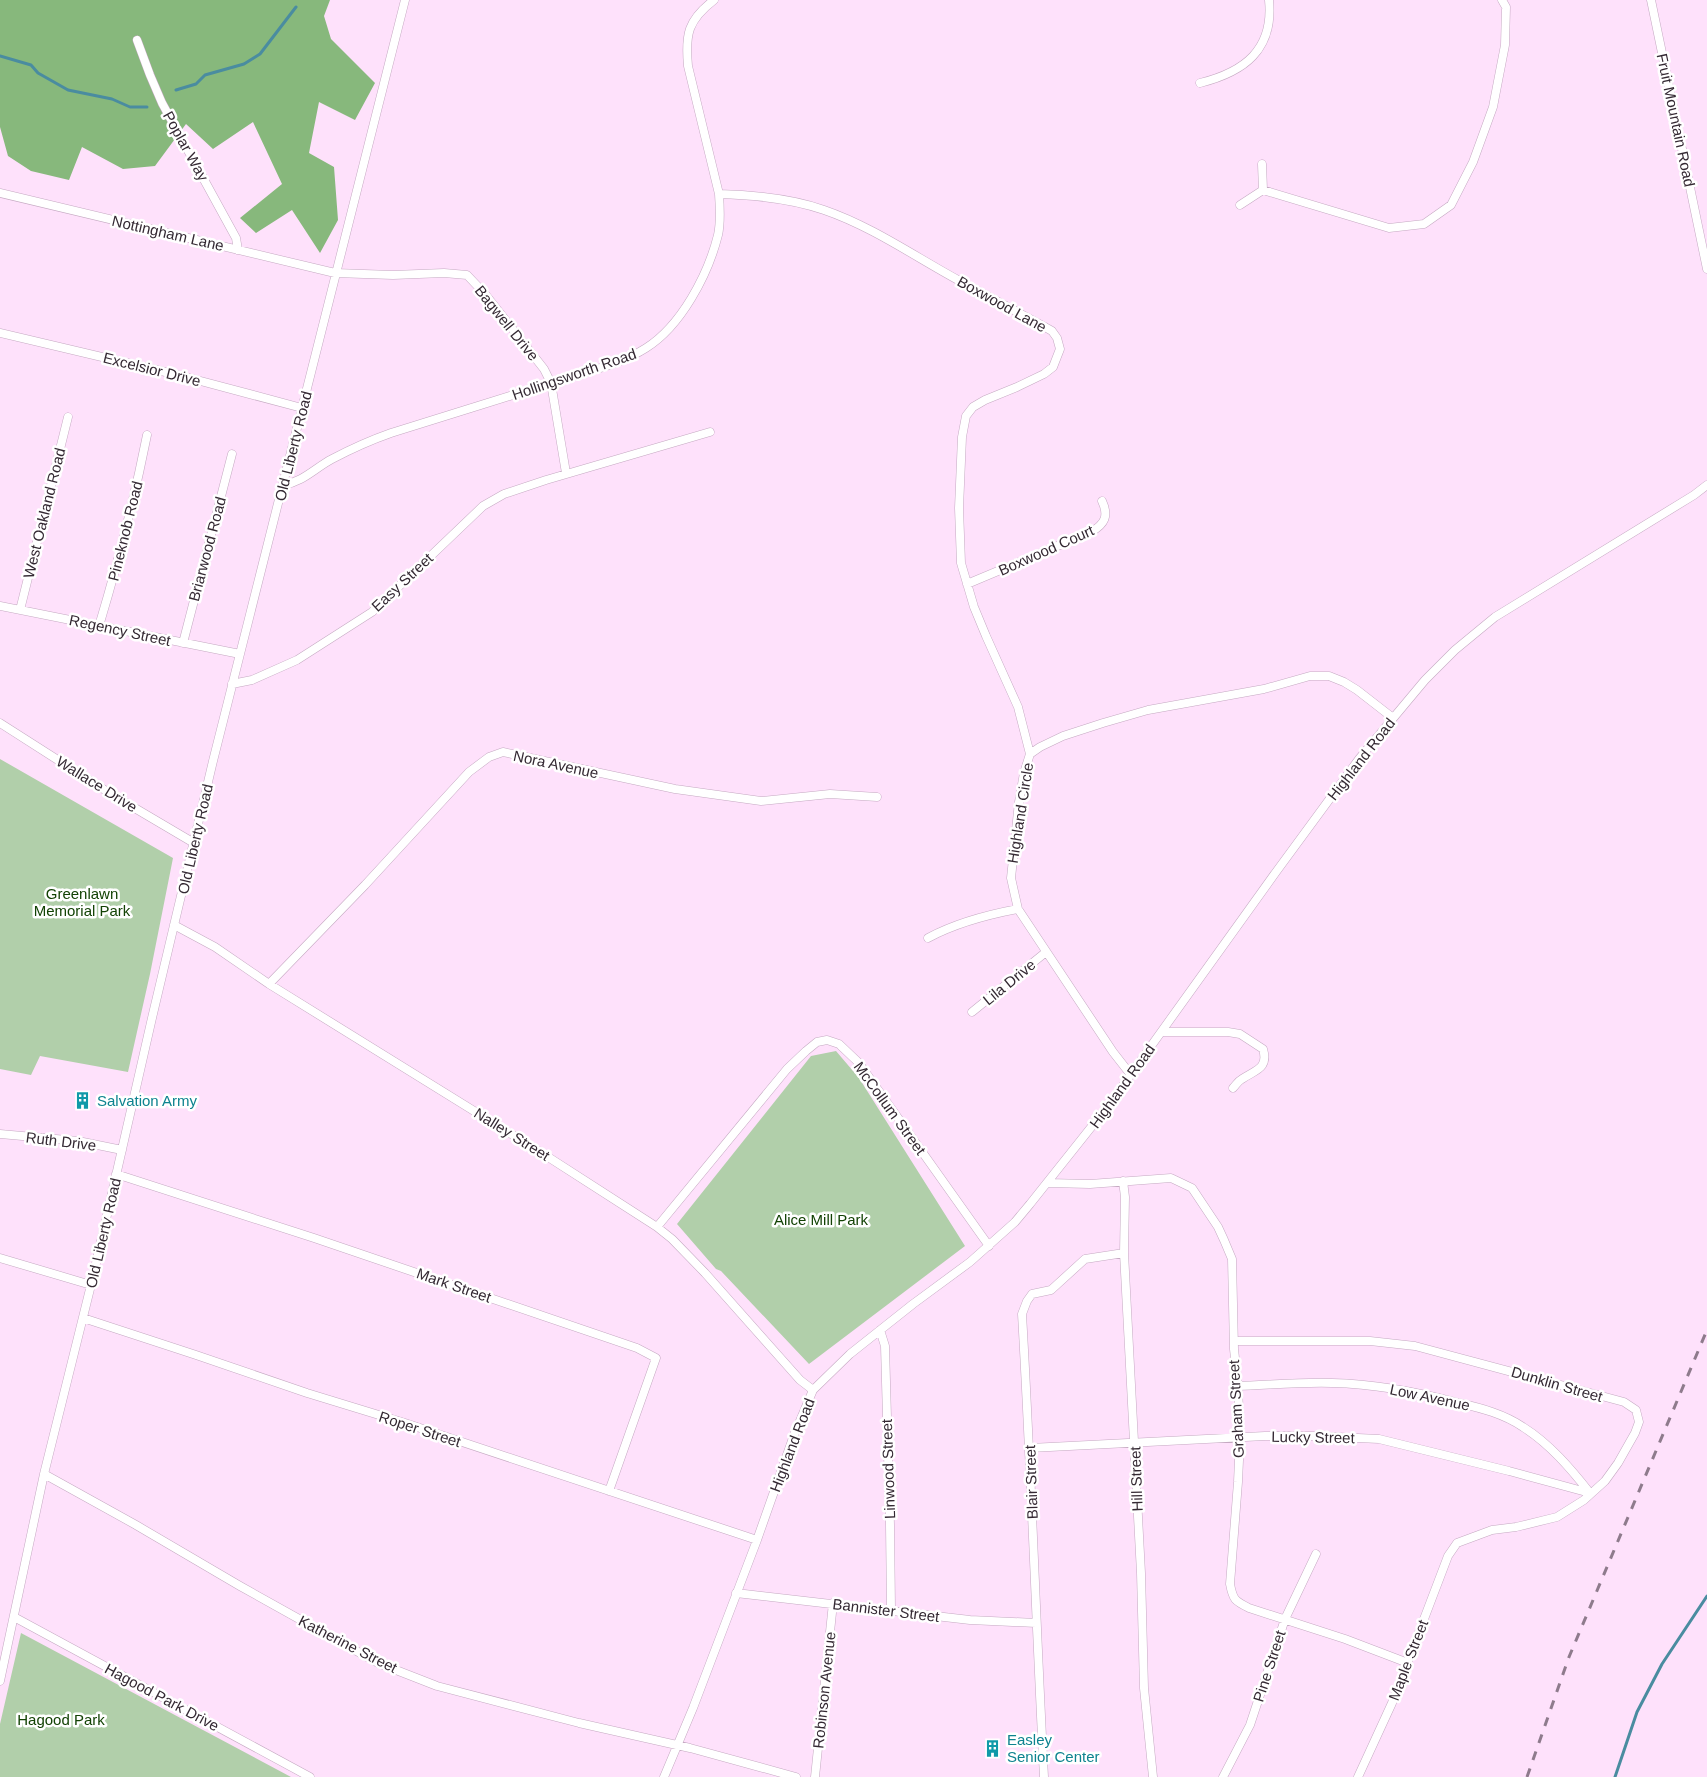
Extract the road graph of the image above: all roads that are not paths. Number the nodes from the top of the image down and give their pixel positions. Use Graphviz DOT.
graph roads {
  1 [pos="405,0"];
  2 [pos="714,0"];
  3 [pos="1269,0"];
  4 [pos="1502,0"];
  5 [pos="1651,0"];
  6 [pos="137,40"];
  7 [pos="1200,83"];
  8 [pos="1262,164"];
  9 [pos="1263,190"];
  10 [pos="0,193"];
  11 [pos="719,194"];
  12 [pos="1240,205"];
  13 [pos="238,250"];
  14 [pos="1707,269"];
  15 [pos="335,274"];
  16 [pos="0,333"];
  17 [pos="551,383"];
  18 [pos="302,408"];
  19 [pos="68,417"];
  20 [pos="710,432"];
  21 [pos="147,435"];
  22 [pos="232,454"];
  23 [pos="566,473"];
  24 [pos="283,485"];
  25 [pos="1707,485"];
  26 [pos="1102,501"];
  27 [pos="967,584"];
  28 [pos="0,606"];
  29 [pos="20,610"];
  30 [pos="100,626"];
  31 [pos="183,643"];
  32 [pos="240,654"];
  33 [pos="232,684"];
  34 [pos="1393,718"];
  35 [pos="0,723"];
  36 [pos="1030,754"];
  37 [pos="877,797"];
  38 [pos="194,843"];
  39 [pos="1018,909"];
  40 [pos="174,925"];
  41 [pos="928,938"];
  42 [pos="1046,952"];
  43 [pos="269,984"];
  44 [pos="972,1012"];
  45 [pos="1162,1032"];
  46 [pos="1131,1074"];
  47 [pos="1233,1088"];
  48 [pos="0,1134"];
  49 [pos="122,1150"];
  50 [pos="116,1174"];
  51 [pos="1123,1182"];
  52 [pos="1048,1183"];
  53 [pos="658,1227"];
  54 [pos="989,1246"];
  55 [pos="1124,1253"];
  56 [pos="0,1258"];
  57 [pos="91,1285"];
  58 [pos="83,1318"];
  59 [pos="880,1330"];
  60 [pos="1234,1341"];
  61 [pos="1238,1386"];
  62 [pos="813,1390"];
  63 [pos="1240,1438"];
  64 [pos="1134,1442"];
  65 [pos="1030,1448"];
  66 [pos="44,1474"];
  67 [pos="610,1491"];
  68 [pos="1590,1493"];
  69 [pos="757,1540"];
  70 [pos="1457,1543"];
  71 [pos="1316,1554"];
  72 [pos="736,1593"];
  73 [pos="833,1603"];
  74 [pos="891,1610"];
  75 [pos="14,1617"];
  76 [pos="1285,1619"];
  77 [pos="1036,1624"];
  78 [pos="1408,1663"];
  79 [pos="0,1681"];
  80 [pos="678,1746"];
  81 [pos="310,1777"];
  82 [pos="664,1777"];
  83 [pos="796,1777"];
  84 [pos="815,1777"];
  85 [pos="1044,1777"];
  86 [pos="1153,1777"];
  87 [pos="1223,1777"];
  88 [pos="1358,1777"];
  1 -- 15 [label="street, Old Liberty Road"];
  2 -- 11 [label="street, Hollingsworth Road"];
  3 -- 7 [label="street"];
  4 -- 9 [label="street"];
  5 -- 14 [label="street, Fruit Mountain Road"];
  6 -- 13 [label="street, Poplar Way"];
  8 -- 9 [label="street"];
  9 -- 12 [label="street"];
  10 -- 13 [label="street, Nottingham Lane"];
  11 -- 17 [label="street, Hollingsworth Road"];
  11 -- 27 [label="street, Boxwood Lane"];
  13 -- 15 [label="street, Nottingham Lane"];
  15 -- 17 [label="street, Bagwell Drive"];
  15 -- 18 [label="street, Old Liberty Road"];
  16 -- 18 [label="street, Excelsior Drive"];
  17 -- 23 [label="street"];
  17 -- 24 [label="street, Hollingsworth Road"];
  18 -- 24 [label="street, Old Liberty Road"];
  19 -- 29 [label="street, West Oakland Road"];
  20 -- 23 [label="street, Easy Street"];
  21 -- 30 [label="street, Pineknob Road"];
  22 -- 31 [label="street, Briarwood Road"];
  23 -- 33 [label="street, Easy Street"];
  24 -- 32 [label="street, Old Liberty Road"];
  25 -- 34 [label="street, Highland Road"];
  26 -- 27 [label="street, Boxwood Court"];
  27 -- 36 [label="street, Boxwood Lane"];
  28 -- 29 [label="street, Regency Street"];
  29 -- 30 [label="street, Regency Street"];
  30 -- 31 [label="street, Regency Street"];
  31 -- 32 [label="street, Regency Street"];
  32 -- 33 [label="street, Old Liberty Road"];
  33 -- 38 [label="street, Old Liberty Road"];
  34 -- 36 [label="street, Highland Circle"];
  34 -- 45 [label="street, Highland Road"];
  35 -- 38 [label="street, Wallace Drive"];
  36 -- 39 [label="street, Highland Circle"];
  37 -- 43 [label="street, Nora Avenue"];
  38 -- 40 [label="street, Old Liberty Road"];
  39 -- 41 [label="street"];
  39 -- 42 [label="street, Highland Circle"];
  40 -- 43 [label="street, Nalley Street"];
  40 -- 49 [label="street, Old Liberty Road"];
  42 -- 44 [label="street, Lila Drive"];
  42 -- 46 [label="street, Highland Circle"];
  43 -- 53 [label="street, Nalley Street"];
  45 -- 46 [label="street, Highland Road"];
  45 -- 47 [label="street"];
  46 -- 52 [label="street, Highland Road"];
  48 -- 49 [label="street, Ruth Drive"];
  49 -- 50 [label="street, Old Liberty Road"];
  50 -- 57 [label="street, Old Liberty Road"];
  50 -- 67 [label="street, Mark Street"];
  51 -- 52 [label="street, Graham Street"];
  51 -- 55 [label="street, Hill Street"];
  51 -- 60 [label="street, Graham Street"];
  52 -- 54 [label="street, Highland Road"];
  53 -- 54 [label="street, McCollum Street"];
  53 -- 62 [label="street, Nalley Street"];
  54 -- 59 [label="street, Highland Road"];
  55 -- 64 [label="street, Hill Street"];
  55 -- 65 [label="street, Blair Street"];
  56 -- 57 [label="street"];
  57 -- 58 [label="street, Old Liberty Road"];
  58 -- 66 [label="street, Old Liberty Road"];
  58 -- 67 [label="street, Roper Street"];
  59 -- 62 [label="street, Highland Road"];
  59 -- 74 [label="street, Linwood Street"];
  60 -- 61 [label="street, Graham Street"];
  60 -- 68 [label="street, Dunklin Street"];
  61 -- 63 [label="street, Graham Street"];
  61 -- 68 [label="street, Low Avenue"];
  62 -- 69 [label="street, Highland Road"];
  63 -- 64 [label="street, Lucky Street"];
  63 -- 68 [label="street, Lucky Street"];
  63 -- 76 [label="street, Graham Street"];
  64 -- 65 [label="street, Lucky Street"];
  64 -- 86 [label="street, Hill Street"];
  65 -- 77 [label="street, Blair Street"];
  66 -- 75 [label="street, Old Liberty Road"];
  66 -- 80 [label="street, Katherine Street"];
  67 -- 69 [label="street, Roper Street"];
  68 -- 70 [label="street, Dunklin Street"];
  69 -- 72 [label="street, Highland Road"];
  70 -- 78 [label="street, Maple Street"];
  71 -- 76 [label="street, Pine Street"];
  72 -- 73 [label="street, Bannister Street"];
  72 -- 80 [label="street, Highland Road"];
  73 -- 74 [label="street, Bannister Street"];
  73 -- 84 [label="street, Robinson Avenue"];
  74 -- 77 [label="street, Bannister Street"];
  75 -- 79 [label="street, Old Liberty Road"];
  75 -- 81 [label="street, Hagood Park Drive"];
  76 -- 78 [label="street, Graham Street"];
  76 -- 87 [label="street, Pine Street"];
  77 -- 85 [label="street, Blair Street"];
  78 -- 88 [label="street, Maple Street"];
  80 -- 82 [label="street, Highland Road"];
  80 -- 83 [label="street, Katherine Street"];
}
